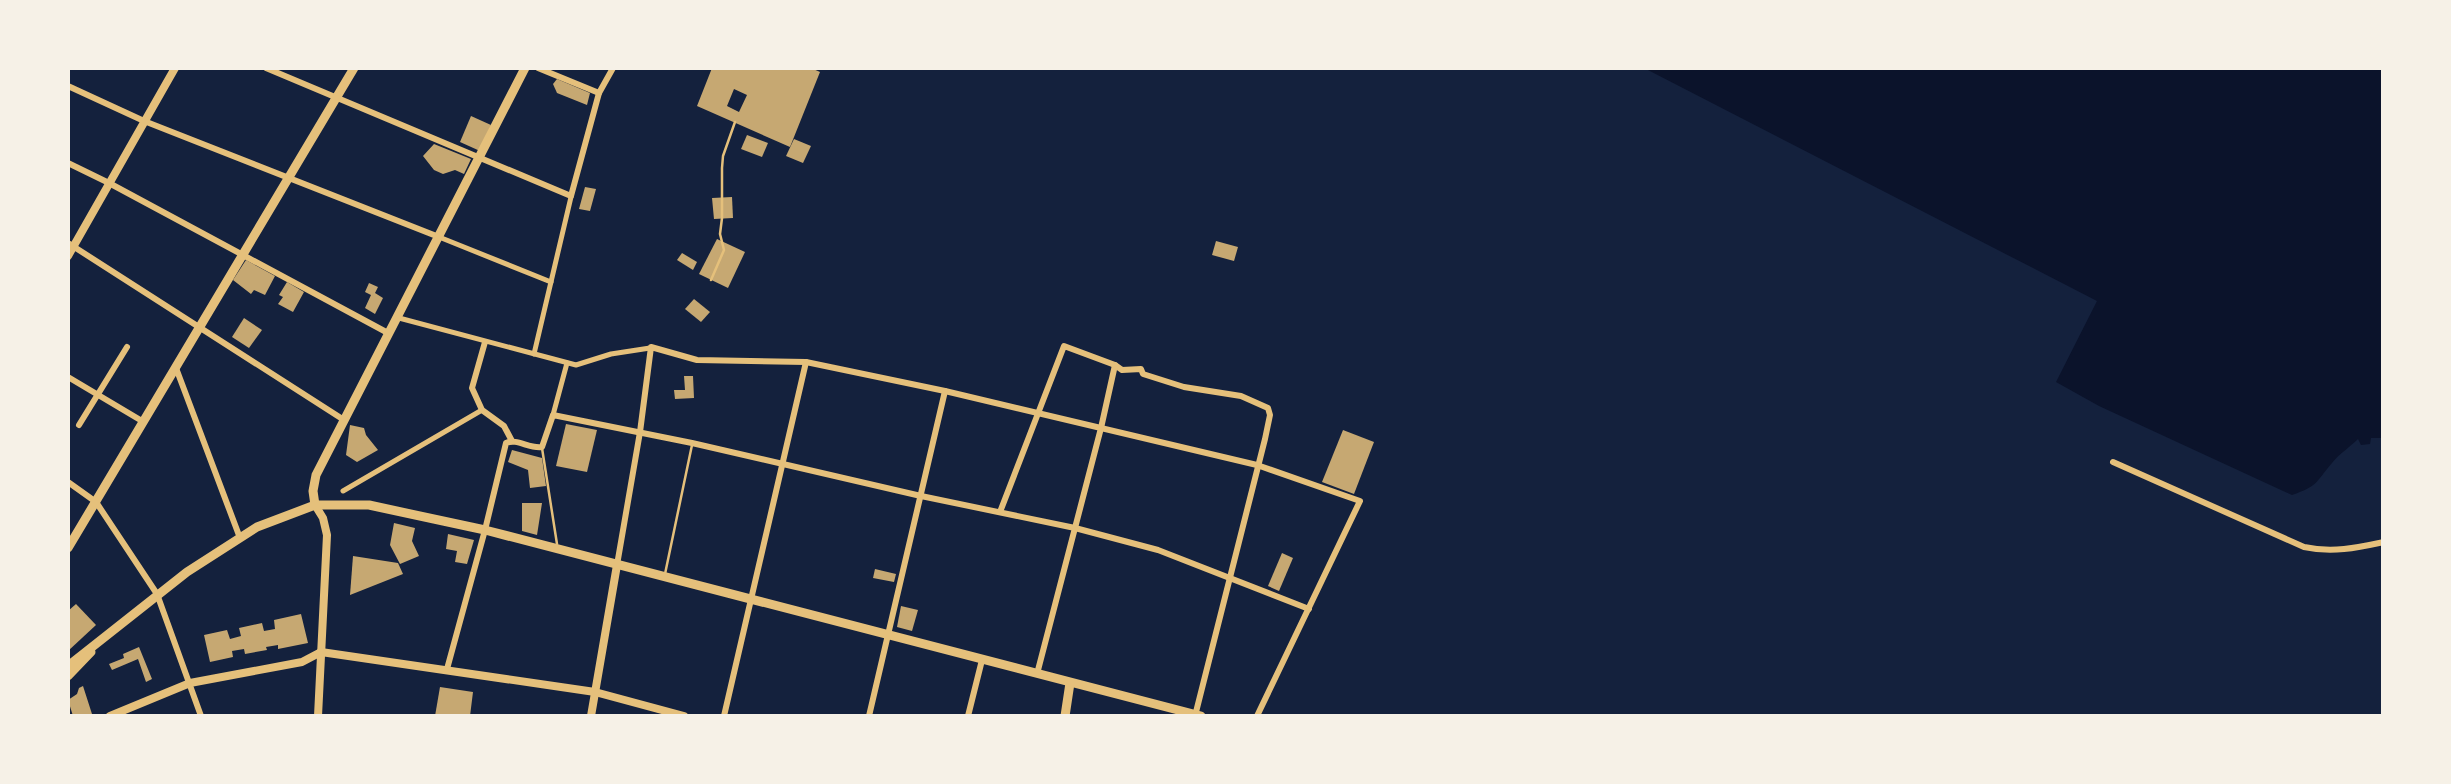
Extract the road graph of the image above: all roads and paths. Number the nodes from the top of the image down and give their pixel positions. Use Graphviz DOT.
graph roads {
  1 [pos="175,68"];
  2 [pos="266,68"];
  3 [pos="354,68"];
  4 [pos="524,68"];
  5 [pos="538,68"];
  6 [pos="612,68"];
  7 [pos="68,86"];
  8 [pos="599,93"];
  9 [pos="336,98"];
  10 [pos="144,122"];
  11 [pos="735,122"];
  12 [pos="480,158"];
  13 [pos="68,163"];
  14 [pos="289,177"];
  15 [pos="109,182"];
  16 [pos="571,196"];
  17 [pos="438,237"];
  18 [pos="70,244"];
  19 [pos="243,254"];
  20 [pos="68,256"];
  21 [pos="712,280"];
  22 [pos="551,282"];
  23 [pos="396,317"];
  24 [pos="201,327"];
  25 [pos="388,333"];
  26 [pos="485,342"];
  27 [pos="127,347"];
  28 [pos="651,347"];
  29 [pos="534,354"];
  30 [pos="806,362"];
  31 [pos="567,363"];
  32 [pos="1115,365"];
  33 [pos="176,368"];
  34 [pos="68,377"];
  35 [pos="945,391"];
  36 [pos="97,394"];
  37 [pos="482,410"];
  38 [pos="1039,412"];
  39 [pos="553,415"];
  40 [pos="344,420"];
  41 [pos="142,421"];
  42 [pos="78,426"];
  43 [pos="1101,428"];
  44 [pos="640,432"];
  45 [pos="512,441"];
  46 [pos="692,444"];
  47 [pos="542,447"];
  48 [pos="2114,462"];
  49 [pos="784,464"];
  50 [pos="1257,465"];
  51 [pos="68,482"];
  52 [pos="342,491"];
  53 [pos="921,496"];
  54 [pos="96,502"];
  55 [pos="315,505"];
  56 [pos="1000,512"];
  57 [pos="1075,528"];
  58 [pos="485,530"];
  59 [pos="240,538"];
  60 [pos="2384,542"];
  61 [pos="68,548"];
  62 [pos="558,549"];
  63 [pos="616,565"];
  64 [pos="1230,577"];
  65 [pos="664,578"];
  66 [pos="157,594"];
  67 [pos="752,600"];
  68 [pos="1309,609"];
  69 [pos="890,635"];
  70 [pos="102,638"];
  71 [pos="321,652"];
  72 [pos="982,660"];
  73 [pos="68,666"];
  74 [pos="447,669"];
  75 [pos="1036,674"];
  76 [pos="68,676"];
  77 [pos="190,683"];
  78 [pos="1070,683"];
  79 [pos="595,692"];
  80 [pos="110,716"];
  81 [pos="200,716"];
  82 [pos="318,716"];
  83 [pos="592,716"];
  84 [pos="684,716"];
  85 [pos="724,716"];
  86 [pos="869,716"];
  87 [pos="968,716"];
  88 [pos="1065,716"];
  89 [pos="1197,716"];
  90 [pos="1257,716"];
  1 -- 10 [label="street"];
  2 -- 9 [label="street"];
  3 -- 9 [label="main road"];
  4 -- 12 [label="main road"];
  5 -- 8 [label="street"];
  6 -- 8 [label="street"];
  7 -- 10 [label="street"];
  8 -- 16 [label="street"];
  9 -- 12 [label="street"];
  9 -- 14 [label="main road"];
  10 -- 14 [label="street"];
  10 -- 15 [label="street"];
  11 -- 21 [label="path"];
  12 -- 16 [label="street"];
  12 -- 17 [label="main road"];
  13 -- 15 [label="street"];
  14 -- 17 [label="street"];
  14 -- 19 [label="main road"];
  15 -- 18 [label="street"];
  15 -- 19 [label="street"];
  16 -- 22 [label="street"];
  17 -- 22 [label="street"];
  17 -- 23 [label="main road"];
  18 -- 20 [label="street"];
  18 -- 24 [label="street"];
  19 -- 24 [label="main road"];
  19 -- 25 [label="street"];
  22 -- 29 [label="street"];
  23 -- 25 [label="main road"];
  23 -- 26 [label="street"];
  24 -- 33 [label="main road"];
  24 -- 40 [label="street"];
  25 -- 40 [label="main road"];
  26 -- 29 [label="street"];
  26 -- 37 [label="street"];
  27 -- 36 [label="street"];
  28 -- 30 [label="street"];
  28 -- 31 [label="street"];
  28 -- 44 [label="street"];
  29 -- 31 [label="street"];
  30 -- 35 [label="street"];
  30 -- 49 [label="street"];
  31 -- 39 [label="street"];
  32 -- 38 [label="street"];
  32 -- 43 [label="street"];
  32 -- 50 [label="street"];
  33 -- 41 [label="main road"];
  33 -- 59 [label="street"];
  34 -- 36 [label="street"];
  35 -- 38 [label="street"];
  35 -- 53 [label="street"];
  36 -- 41 [label="street"];
  36 -- 42 [label="street"];
  37 -- 45 [label="street"];
  37 -- 52 [label="street"];
  38 -- 43 [label="street"];
  38 -- 56 [label="street"];
  39 -- 44 [label="street"];
  39 -- 47 [label="street"];
  40 -- 55 [label="main road"];
  41 -- 54 [label="main road"];
  43 -- 50 [label="street"];
  43 -- 57 [label="street"];
  44 -- 46 [label="street"];
  44 -- 63 [label="street"];
  45 -- 47 [label="street"];
  45 -- 58 [label="street"];
  46 -- 49 [label="street"];
  46 -- 65 [label="lane"];
  47 -- 62 [label="lane"];
  48 -- 60 [label="street"];
  49 -- 53 [label="street"];
  49 -- 67 [label="street"];
  50 -- 64 [label="street"];
  50 -- 68 [label="street"];
  51 -- 54 [label="street"];
  53 -- 56 [label="street"];
  53 -- 69 [label="street"];
  54 -- 61 [label="main road"];
  54 -- 66 [label="street"];
  55 -- 58 [label="main road"];
  55 -- 59 [label="main road"];
  55 -- 71 [label="street"];
  56 -- 57 [label="street"];
  57 -- 64 [label="street"];
  57 -- 75 [label="street"];
  58 -- 62 [label="main road"];
  58 -- 74 [label="street"];
  59 -- 66 [label="main road"];
  62 -- 63 [label="main road"];
  63 -- 65 [label="main road"];
  63 -- 79 [label="street"];
  64 -- 68 [label="street"];
  64 -- 89 [label="street"];
  65 -- 67 [label="main road"];
  66 -- 70 [label="main road"];
  66 -- 77 [label="street"];
  67 -- 69 [label="main road"];
  67 -- 85 [label="street"];
  68 -- 90 [label="street"];
  69 -- 72 [label="main road"];
  69 -- 86 [label="street"];
  70 -- 73 [label="main road"];
  70 -- 76 [label="main road"];
  71 -- 74 [label="street"];
  71 -- 77 [label="street"];
  71 -- 82 [label="street"];
  72 -- 75 [label="main road"];
  72 -- 87 [label="street"];
  74 -- 79 [label="street"];
  75 -- 78 [label="main road"];
  77 -- 80 [label="street"];
  77 -- 81 [label="street"];
  78 -- 88 [label="main road"];
  78 -- 89 [label="main road"];
  79 -- 83 [label="street"];
  79 -- 84 [label="street"];
}
